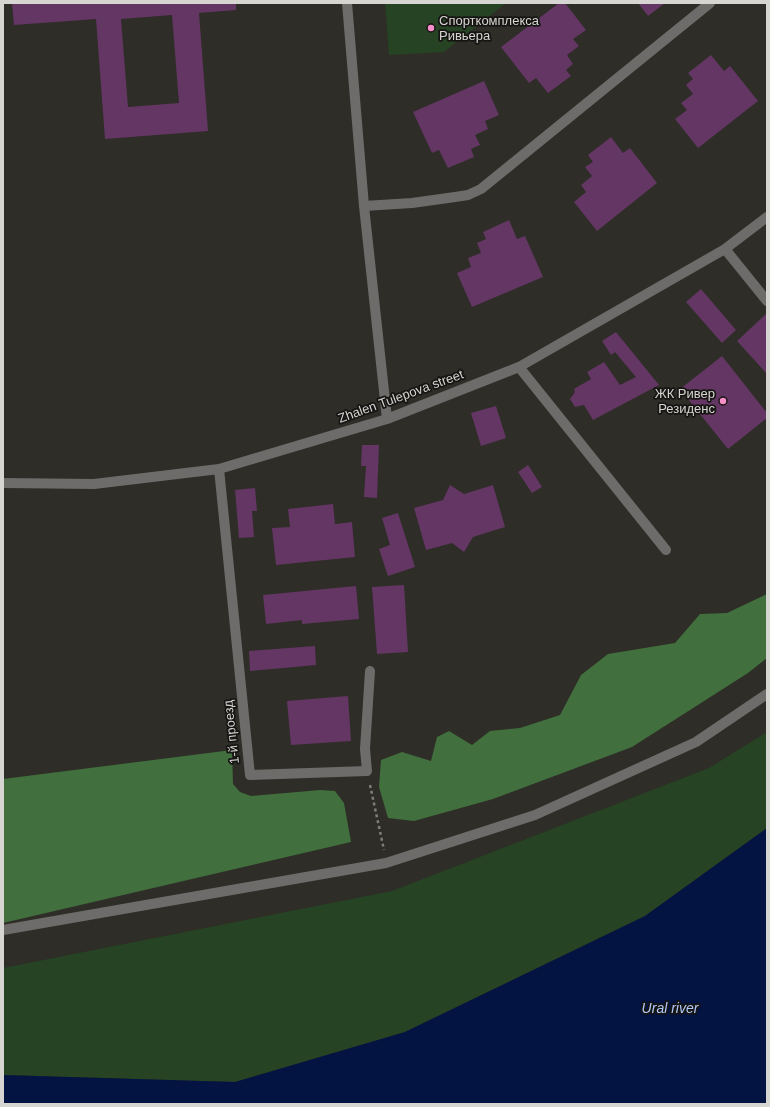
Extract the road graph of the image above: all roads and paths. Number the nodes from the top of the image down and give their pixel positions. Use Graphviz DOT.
graph roads {
  1 [pos="347,3"];
  2 [pos="710,3"];
  3 [pos="364,206"];
  4 [pos="767,217"];
  5 [pos="725,250"];
  6 [pos="767,301"];
  7 [pos="520,367"];
  8 [pos="387,419"];
  9 [pos="219,469"];
  10 [pos="3,483"];
  11 [pos="666,550"];
  12 [pos="370,671"];
  13 [pos="767,694"];
  14 [pos="367,771"];
  15 [pos="386,863"];
  16 [pos="3,930"];
  1 -- 3 [label="street"];
  2 -- 3 [label="street"];
  3 -- 8 [label="street"];
  4 -- 5 [label="street, Zhalen Tulepova street"];
  5 -- 6 [label="street"];
  5 -- 7 [label="street, Zhalen Tulepova street"];
  7 -- 8 [label="street, Zhalen Tulepova street"];
  7 -- 11 [label="street"];
  8 -- 9 [label="street, Zhalen Tulepova street"];
  9 -- 10 [label="street, Zhalen Tulepova street"];
  9 -- 14 [label="street, 1-й проезд"];
  12 -- 14 [label="street"];
  13 -- 15 [label="street"];
  14 -- 15 [label="path"];
  15 -- 16 [label="street"];
}
